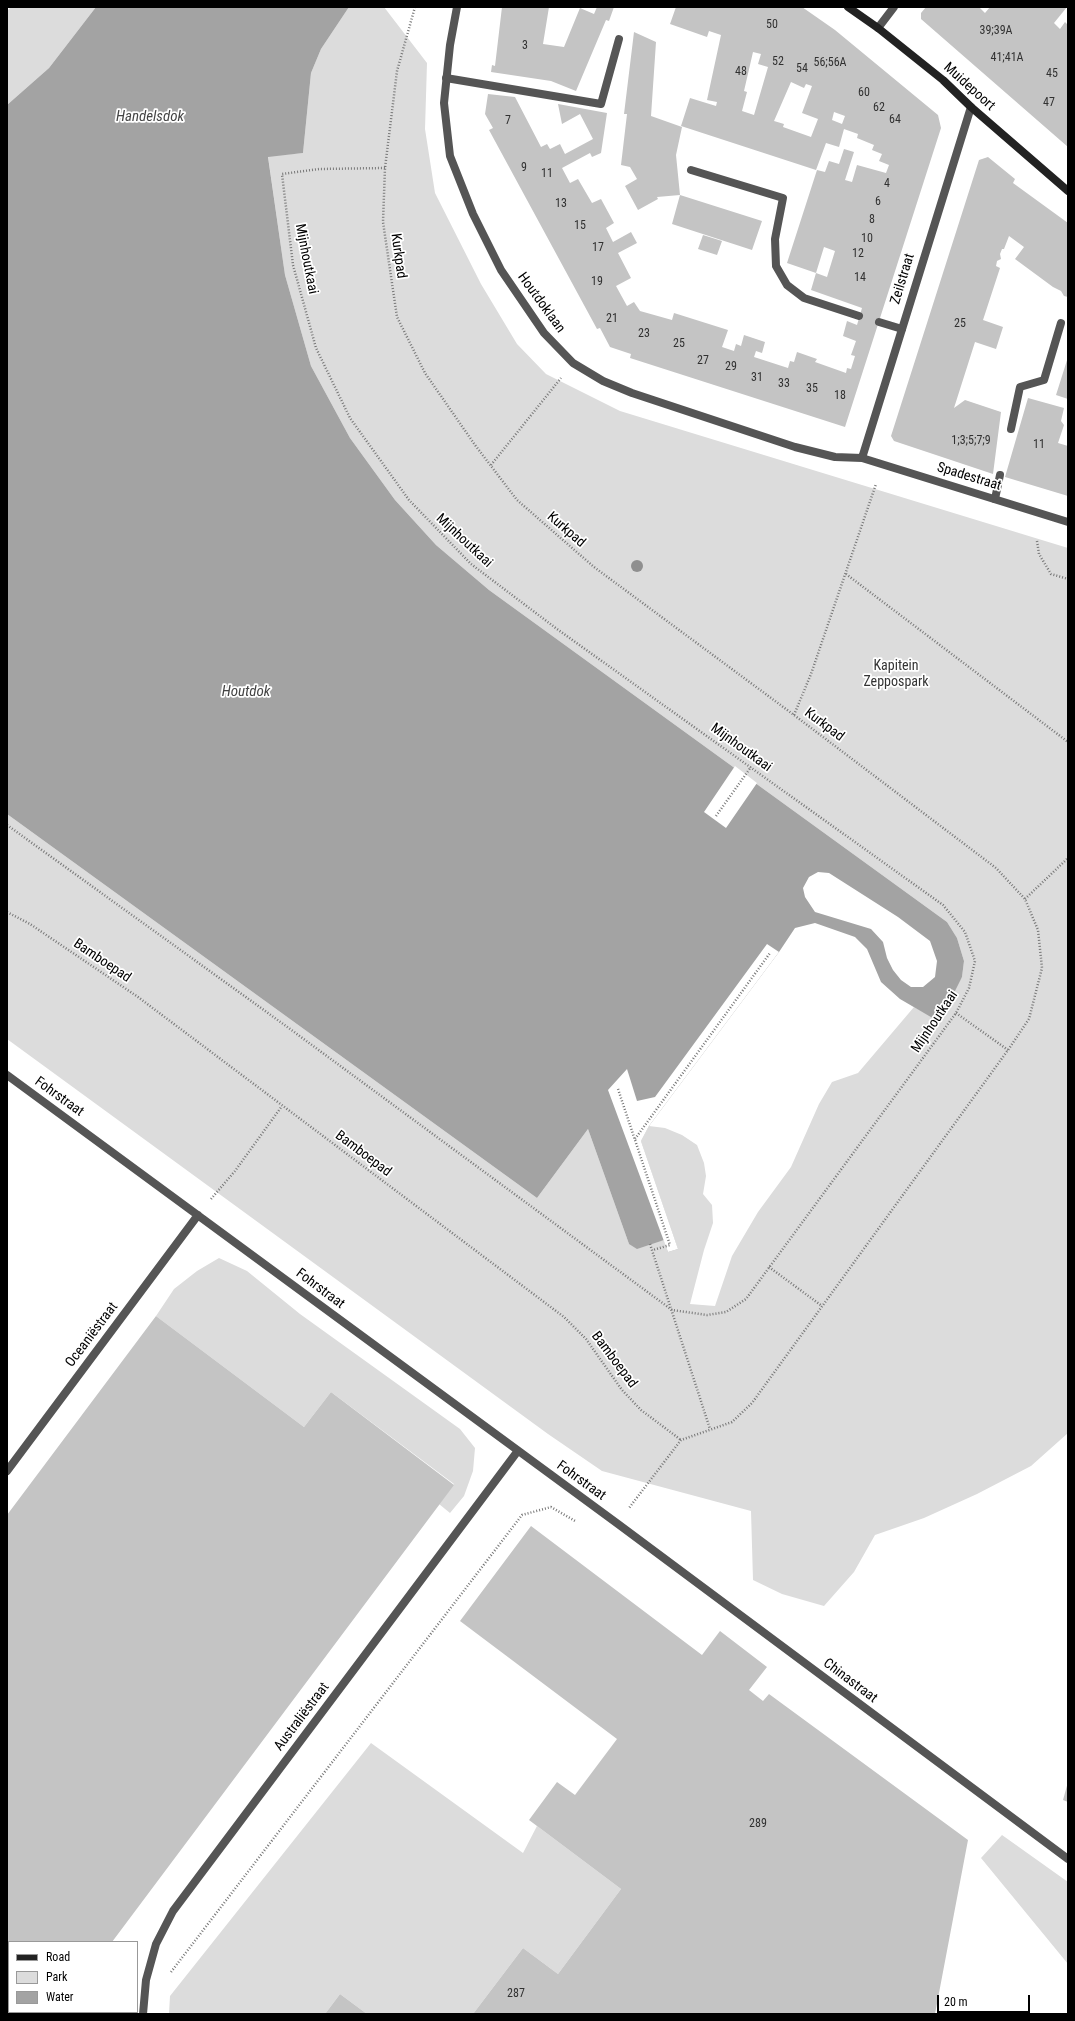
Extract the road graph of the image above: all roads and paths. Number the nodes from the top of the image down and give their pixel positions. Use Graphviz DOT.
graph roads {
  1 [pos="415,7"];
  2 [pos="456,7"];
  3 [pos="848,7"];
  4 [pos="894,7"];
  5 [pos="878,28"];
  6 [pos="619,39"];
  7 [pos="446,78"];
  8 [pos="970,107"];
  9 [pos="385,168"];
  10 [pos="691,170"];
  11 [pos="1068,191"];
  12 [pos="859,316"];
  13 [pos="879,322"];
  14 [pos="1060,323"];
  15 [pos="902,329"];
  16 [pos="573,363"];
  17 [pos="1011,429"];
  18 [pos="862,458"];
  19 [pos="883,464"];
  20 [pos="491,465"];
  21 [pos="1000,475"];
  22 [pos="994,499"];
  23 [pos="1068,522"];
  24 [pos="1037,542"];
  25 [pos="846,574"];
  26 [pos="1068,579"];
  27 [pos="794,715"];
  28 [pos="1068,742"];
  29 [pos="750,767"];
  30 [pos="716,816"];
  31 [pos="7,825"];
  32 [pos="1068,858"];
  33 [pos="1025,899"];
  34 [pos="7,912"];
  35 [pos="770,953"];
  36 [pos="956,1013"];
  37 [pos="1008,1050"];
  38 [pos="7,1075"];
  39 [pos="618,1089"];
  40 [pos="282,1106"];
  41 [pos="635,1139"];
  42 [pos="198,1215"];
  43 [pos="650,1244"];
  44 [pos="652,1250"];
  45 [pos="769,1267"];
  46 [pos="822,1306"];
  47 [pos="672,1310"];
  48 [pos="710,1429"];
  49 [pos="681,1440"];
  50 [pos="517,1452"];
  51 [pos="7,1471"];
  52 [pos="578,1522"];
  53 [pos="618,1524"];
  54 [pos="1068,1859"];
  55 [pos="166,1977"];
  56 [pos="143,2014"];
  1 -- 9 [label="path, Kurkpad"];
  2 -- 7 [label="street, Houtdoklaan"];
  3 -- 5 [label="street, Muidepoort"];
  4 -- 5 [label="street"];
  5 -- 8 [label="street, Muidepoort"];
  6 -- 7 [label="street"];
  7 -- 16 [label="street, Houtdoklaan"];
  8 -- 11 [label="street, Muidepoort"];
  8 -- 15 [label="street, Zeilstraat"];
  9 -- 20 [label="path, Kurkpad"];
  9 -- 29 [label="path, Mijnhoutkaai"];
  10 -- 12 [label="street"];
  13 -- 15 [label="street"];
  14 -- 17 [label="street"];
  15 -- 18 [label="street, Zeilstraat"];
  16 -- 18 [label="street, Houtdoklaan"];
  16 -- 20 [label="path"];
  18 -- 19 [label="street, Spadestraat"];
  19 -- 22 [label="street, Spadestraat"];
  19 -- 25 [label="path"];
  20 -- 27 [label="path, Kurkpad"];
  21 -- 22 [label="street"];
  22 -- 23 [label="street, Spadestraat"];
  24 -- 26 [label="path"];
  25 -- 27 [label="path"];
  25 -- 28 [label="path"];
  27 -- 33 [label="path, Kurkpad"];
  29 -- 30 [label="path"];
  29 -- 36 [label="path, Mijnhoutkaai"];
  31 -- 47 [label="path"];
  32 -- 33 [label="path"];
  33 -- 37 [label="path"];
  34 -- 40 [label="path, Bamboepad"];
  35 -- 41 [label="path"];
  36 -- 37 [label="path"];
  36 -- 45 [label="path, Mijnhoutkaai"];
  37 -- 46 [label="path"];
  38 -- 42 [label="street, Fohrstraat"];
  39 -- 41 [label="path"];
  40 -- 42 [label="path"];
  40 -- 49 [label="path, Bamboepad"];
  41 -- 44 [label="path"];
  42 -- 50 [label="street, Fohrstraat"];
  42 -- 51 [label="street, Oceaniëstraat"];
  43 -- 44 [label="path"];
  44 -- 47 [label="path"];
  45 -- 46 [label="path"];
  45 -- 47 [label="path, Mijnhoutkaai"];
  46 -- 48 [label="path"];
  47 -- 48 [label="path"];
  48 -- 49 [label="path"];
  49 -- 53 [label="path"];
  50 -- 53 [label="street, Fohrstraat"];
  50 -- 56 [label="street, Australiëstraat"];
  52 -- 55 [label="path"];
  53 -- 54 [label="street, Chinastraat"];
}
